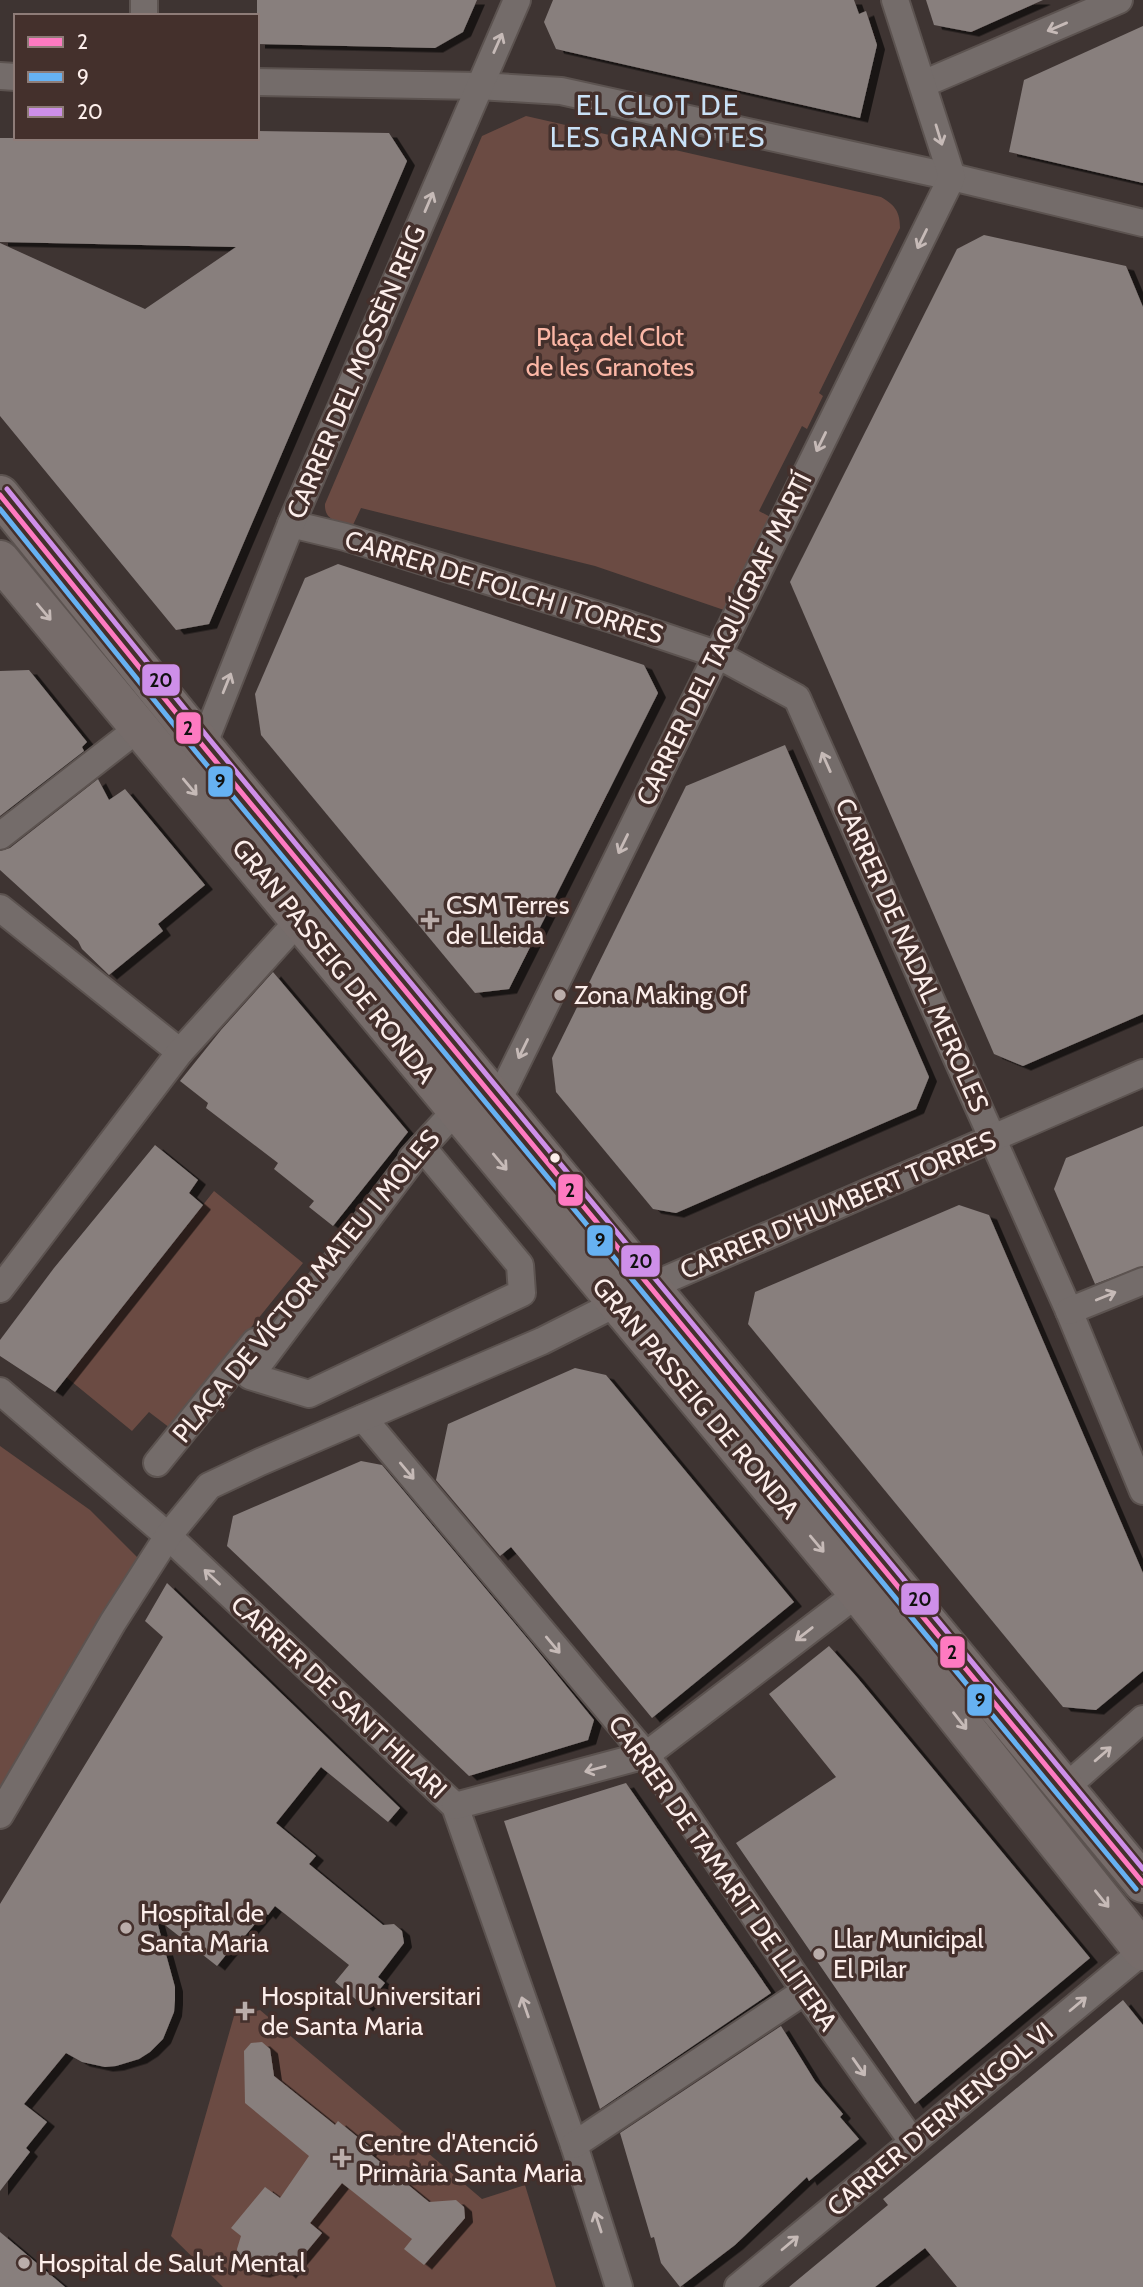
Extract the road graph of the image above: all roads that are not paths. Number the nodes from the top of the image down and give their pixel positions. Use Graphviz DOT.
graph roads {
  1 [pos="517,0"];
  2 [pos="895,0"];
  3 [pos="1119,0"];
  4 [pos="259,82"];
  5 [pos="923,84"];
  6 [pos="479,86"];
  7 [pos="952,177"];
  8 [pos="1141,227"];
  9 [pos="0,495"];
  10 [pos="291,524"];
  11 [pos="0,560"];
  12 [pos="716,654"];
  13 [pos="140,727"];
  14 [pos="203,746"];
  15 [pos="0,836"];
  16 [pos="0,908"];
  17 [pos="300,919"];
  18 [pos="180,1052"];
  19 [pos="1143,1073"];
  20 [pos="498,1101"];
  21 [pos="456,1110"];
  22 [pos="993,1138"];
  23 [pos="422,1147"];
  24 [pos="1143,1281"];
  25 [pos="0,1289"];
  26 [pos="633,1295"];
  27 [pos="1069,1311"];
  28 [pos="0,1391"];
  29 [pos="363,1418"];
  30 [pos="157,1463"];
  31 [pos="1143,1491"];
  32 [pos="168,1536"];
  33 [pos="858,1593"];
  34 [pos="1143,1719"];
  35 [pos="646,1755"];
  36 [pos="1064,1789"];
  37 [pos="455,1806"];
  38 [pos="0,1815"];
  39 [pos="1143,1883"];
  40 [pos="1143,1951"];
  41 [pos="805,1991"];
  42 [pos="912,2141"];
  43 [pos="573,2145"];
  44 [pos="619,2287"];
  45 [pos="738,2287"];
  6 -- 1 [label="street, CARRER DEL MOSSÈN REIG, one-way"];
  2 -- 5 [label="street"];
  3 -- 5 [label="street, one-way"];
  4 -- 6 [label="street"];
  5 -- 7 [label="street, one-way"];
  6 -- 7 [label="street"];
  10 -- 6 [label="street, CARRER DEL MOSSÈN REIG, one-way"];
  7 -- 8 [label="street"];
  7 -- 12 [label="street, CARRER DEL TAQUÍGRAF MARTÍ, one-way"];
  9 -- 14 [label="main road, GRAN PASSEIG DE RONDA"];
  10 -- 12 [label="street, CARRER DE FOLCH I TORRES"];
  14 -- 10 [label="street, CARRER DEL MOSSÈN REIG, one-way"];
  11 -- 13 [label="main road, GRAN PASSEIG DE RONDA, one-way"];
  12 -- 20 [label="street, CARRER DEL TAQUÍGRAF MARTÍ, one-way"];
  22 -- 12 [label="street, CARRER DE NADAL MEROLES, one-way"];
  13 -- 15 [label="street"];
  13 -- 17 [label="main road, GRAN PASSEIG DE RONDA, one-way"];
  14 -- 20 [label="main road, GRAN PASSEIG DE RONDA"];
  16 -- 18 [label="street"];
  17 -- 18 [label="street"];
  17 -- 21 [label="main road, GRAN PASSEIG DE RONDA"];
  18 -- 25 [label="street"];
  19 -- 22 [label="street, CARRER D'HUMBERT TORRES"];
  20 -- 26 [label="main road, GRAN PASSEIG DE RONDA"];
  21 -- 23 [label="street, PLAÇA DE VÍCTOR MATEU I MOLES"];
  21 -- 26 [label="main road, GRAN PASSEIG DE RONDA, one-way"];
  22 -- 26 [label="street, CARRER D'HUMBERT TORRES"];
  22 -- 27 [label="street, CARRER DE NADAL MEROLES"];
  23 -- 23 [label="street"];
  23 -- 30 [label="street, PLAÇA DE VÍCTOR MATEU I MOLES"];
  27 -- 24 [label="street, one-way"];
  26 -- 29 [label="street, CARRER D'HUMBERT TORRES"];
  26 -- 33 [label="main road, GRAN PASSEIG DE RONDA, one-way"];
  26 -- 36 [label="main road, GRAN PASSEIG DE RONDA"];
  27 -- 31 [label="street, CARRER DE NADAL MEROLES"];
  28 -- 32 [label="street, CARRER DE SANT HILARI"];
  29 -- 32 [label="street, CARRER D'HUMBERT TORRES"];
  29 -- 35 [label="street, CARRER DE TAMARIT DE LLITERA, one-way"];
  37 -- 32 [label="street, CARRER DE SANT HILARI, one-way"];
  32 -- 38 [label="street, CARRER D'HUMBERT TORRES"];
  33 -- 35 [label="street, one-way"];
  33 -- 40 [label="main road, GRAN PASSEIG DE RONDA, one-way"];
  36 -- 34 [label="street, one-way"];
  35 -- 37 [label="street, one-way"];
  35 -- 41 [label="street, CARRER DE TAMARIT DE LLITERA"];
  36 -- 39 [label="main road, GRAN PASSEIG DE RONDA"];
  43 -- 37 [label="street, CARRER DE SANT HILARI, one-way"];
  42 -- 40 [label="street, CARRER D'ERMENGOL VI, one-way"];
  41 -- 42 [label="street, CARRER DE TAMARIT DE LLITERA, one-way"];
  41 -- 43 [label="street"];
  45 -- 42 [label="street, CARRER D'ERMENGOL VI, one-way"];
  44 -- 43 [label="street, CARRER DE SANT HILARI, one-way"];
}
